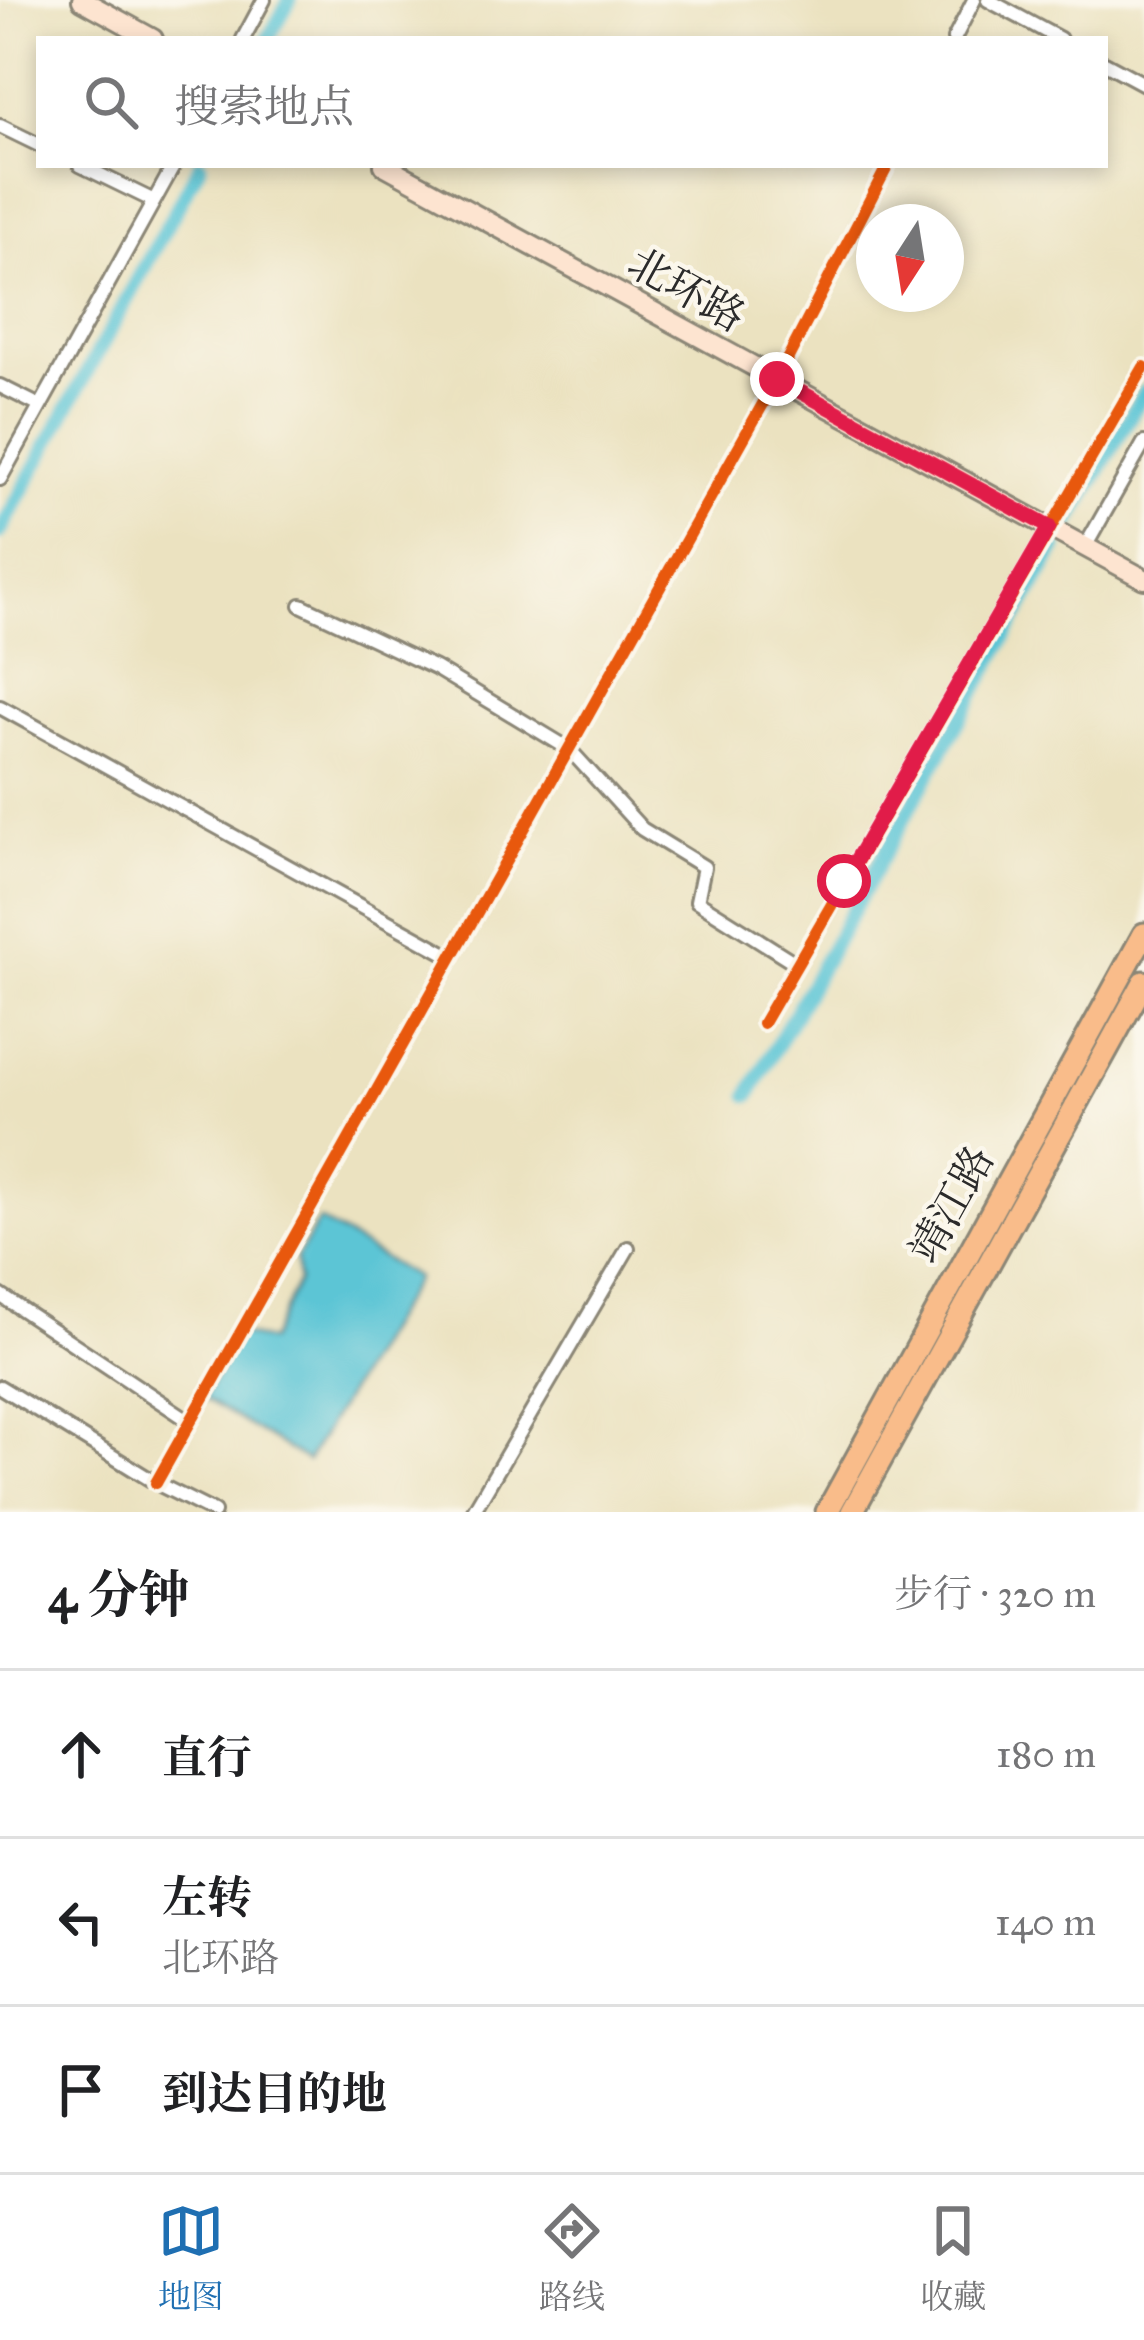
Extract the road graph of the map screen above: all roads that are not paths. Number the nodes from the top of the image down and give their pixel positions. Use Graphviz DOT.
graph roads {
  1 [pos="82,0"];
  2 [pos="264,0"];
  3 [pos="974,0"];
  4 [pos="988,0"];
  5 [pos="148,36"];
  6 [pos="245,36"];
  7 [pos="956,36"];
  8 [pos="1054,36"];
  9 [pos="1108,65"];
  10 [pos="1144,84"];
  11 [pos="0,126"];
  12 [pos="36,144"];
  13 [pos="86,168"];
  14 [pos="172,168"];
  15 [pos="390,168"];
  16 [pos="886,168"];
  17 [pos="154,201"];
  18 [pos="1144,367"];
  19 [pos="777,379"];
  20 [pos="0,386"];
  21 [pos="40,406"];
  22 [pos="1144,443"];
  23 [pos="0,479"];
  24 [pos="1049,527"];
  25 [pos="1085,548"];
  26 [pos="1144,579"];
  27 [pos="301,605"];
  28 [pos="0,707"];
  29 [pos="569,749"];
  30 [pos="1144,934"];
  31 [pos="452,957"];
  32 [pos="797,964"];
  33 [pos="1144,982"];
  34 [pos="763,1023"];
  35 [pos="628,1248"];
  36 [pos="0,1295"];
  37 [pos="0,1388"];
  38 [pos="191,1421"];
  39 [pos="156,1484"];
  40 [pos="214,1512"];
  41 [pos="473,1512"];
  42 [pos="827,1512"];
  43 [pos="852,1512"];
  1 -- 5 [label="main road"];
  2 -- 6 [label="street"];
  3 -- 7 [label="street"];
  4 -- 8 [label="street"];
  9 -- 10 [label="street"];
  11 -- 12 [label="street"];
  13 -- 17 [label="street"];
  14 -- 17 [label="street"];
  15 -- 19 [label="main road, 北环路"];
  16 -- 19 [label="street"];
  17 -- 21 [label="street"];
  18 -- 24 [label="street"];
  19 -- 24 [label="main road, 北环路"];
  19 -- 29 [label="street"];
  20 -- 21 [label="street"];
  21 -- 23 [label="street"];
  22 -- 25 [label="street"];
  24 -- 25 [label="main road, 北环路"];
  24 -- 32 [label="street"];
  25 -- 26 [label="main road, 北环路"];
  27 -- 29 [label="street"];
  28 -- 31 [label="street"];
  29 -- 31 [label="street"];
  29 -- 32 [label="street"];
  30 -- 42 [label="main road, 靖江路"];
  31 -- 38 [label="street"];
  32 -- 34 [label="street"];
  33 -- 43 [label="main road, 靖江路"];
  35 -- 41 [label="street"];
  36 -- 38 [label="street"];
  37 -- 39 [label="street"];
  38 -- 39 [label="street"];
  39 -- 40 [label="street"];
}
